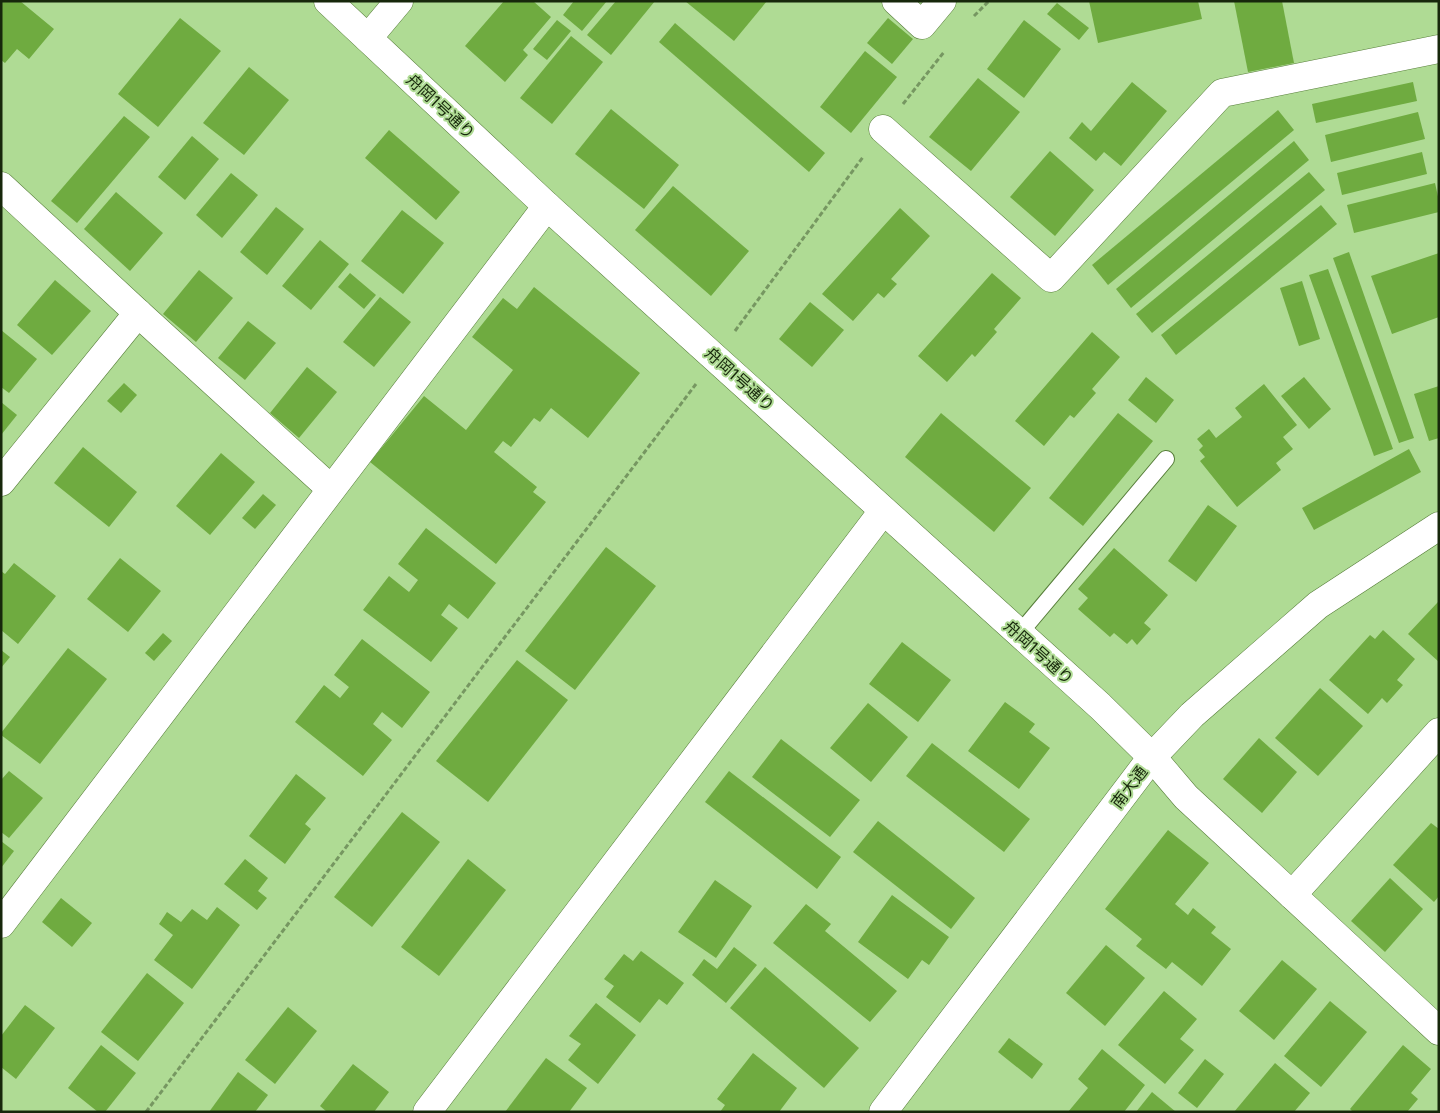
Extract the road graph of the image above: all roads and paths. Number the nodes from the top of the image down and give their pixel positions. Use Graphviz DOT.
graph roads {
  1 [pos="328,1"];
  2 [pos="398,1"];
  3 [pos="896,1"];
  4 [pos="942,1"];
  5 [pos="989,1"];
  6 [pos="970,20"];
  7 [pos="368,38"];
  8 [pos="1439,49"];
  9 [pos="945,51"];
  10 [pos="883,130"];
  11 [pos="1,186"];
  12 [pos="547,206"];
  13 [pos="138,313"];
  14 [pos="716,357"];
  15 [pos="1166,460"];
  16 [pos="1,482"];
  17 [pos="331,489"];
  18 [pos="883,512"];
  19 [pos="1439,526"];
  20 [pos="1020,634"];
  21 [pos="1439,732"];
  22 [pos="1152,757"];
  23 [pos="1292,895"];
  24 [pos="1,924"];
  25 [pos="1439,1031"];
  26 [pos="146,1112"];
  27 [pos="427,1112"];
  28 [pos="883,1112"];
  1 -- 7 [label="street, 舟岡1号通り"];
  2 -- 7 [label="street"];
  3 -- 4 [label="street"];
  5 -- 6 [label="path"];
  7 -- 12 [label="street, 舟岡1号通り"];
  8 -- 10 [label="street"];
  9 -- 10 [label="path"];
  10 -- 14 [label="path"];
  11 -- 13 [label="street"];
  12 -- 14 [label="street, 舟岡1号通り"];
  12 -- 17 [label="street"];
  13 -- 16 [label="street"];
  13 -- 17 [label="street"];
  14 -- 18 [label="street, 舟岡1号通り"];
  14 -- 26 [label="path"];
  15 -- 20 [label="lane"];
  17 -- 24 [label="street"];
  18 -- 20 [label="street, 舟岡1号通り"];
  18 -- 27 [label="street"];
  19 -- 22 [label="street, 南大通"];
  20 -- 22 [label="street, 舟岡1号通り"];
  21 -- 23 [label="street"];
  22 -- 23 [label="street, 舟岡1号通り"];
  22 -- 28 [label="street, 南大通"];
  23 -- 25 [label="street, 舟岡1号通り"];
}
